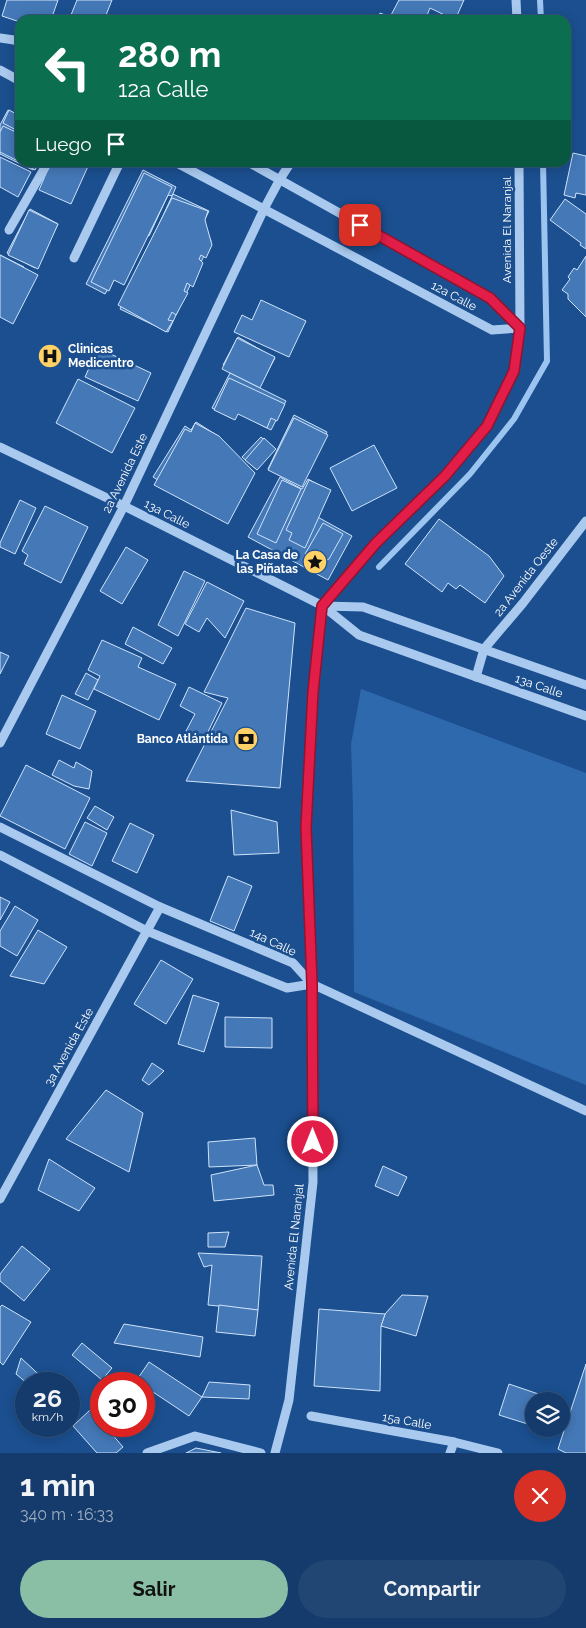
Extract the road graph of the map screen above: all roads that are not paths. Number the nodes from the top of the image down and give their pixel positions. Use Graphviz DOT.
graph roads {
  1 [pos="516,0"];
  2 [pos="517,15"];
  3 [pos="0,38"];
  4 [pos="15,40"];
  5 [pos="0,70"];
  6 [pos="15,78"];
  7 [pos="45,167"];
  8 [pos="118,167"];
  9 [pos="184,167"];
  10 [pos="257,167"];
  11 [pos="288,167"];
  12 [pos="519,167"];
  13 [pos="280,179"];
  14 [pos="264,209"];
  15 [pos="9,230"];
  16 [pos="74,258"];
  17 [pos="520,328"];
  18 [pos="0,447"];
  19 [pos="124,506"];
  20 [pos="586,520"];
  21 [pos="322,606"];
  22 [pos="484,649"];
  23 [pos="476,677"];
  24 [pos="586,685"];
  25 [pos="586,716"];
  26 [pos="0,743"];
  27 [pos="0,827"];
  28 [pos="0,855"];
  29 [pos="160,907"];
  30 [pos="147,931"];
  31 [pos="312,984"];
  32 [pos="586,1111"];
  33 [pos="0,1199"];
  34 [pos="311,1416"];
  35 [pos="454,1442"];
  36 [pos="147,1453"];
  37 [pos="261,1453"];
  38 [pos="275,1453"];
  39 [pos="450,1453"];
  40 [pos="498,1453"];
  1 -- 2 [label="street"];
  3 -- 4 [label="street"];
  5 -- 6 [label="street"];
  7 -- 15 [label="street"];
  8 -- 16 [label="street"];
  9 -- 14 [label="street, 12a Calle"];
  10 -- 13 [label="street, 12a Calle"];
  11 -- 13 [label="street, 2a Avenida Este"];
  12 -- 17 [label="street, Avenida El Naranjal"];
  13 -- 14 [label="street, 2a Avenida Este"];
  13 -- 17 [label="street, 12a Calle"];
  14 -- 17 [label="street, 12a Calle"];
  14 -- 19 [label="street, 2a Avenida Este"];
  17 -- 21 [label="street, Avenida El Naranjal"];
  18 -- 19 [label="street, 13a Calle"];
  19 -- 21 [label="street, 13a Calle"];
  19 -- 26 [label="street, 2a Avenida Este"];
  20 -- 22 [label="street, 2a Avenida Oeste"];
  21 -- 22 [label="street, 13a Calle"];
  21 -- 23 [label="street, 13a Calle"];
  21 -- 31 [label="street, Avenida El Naranjal"];
  22 -- 23 [label="street"];
  22 -- 24 [label="street, 13a Calle"];
  23 -- 25 [label="street, 13a Calle"];
  27 -- 29 [label="street, 14a Calle"];
  28 -- 30 [label="street"];
  29 -- 30 [label="street, 3a Avenida Este"];
  29 -- 31 [label="street, 14a Calle"];
  30 -- 31 [label="street"];
  30 -- 33 [label="street, 3a Avenida Este"];
  31 -- 32 [label="street, 14a Calle"];
  31 -- 38 [label="street, Avenida El Naranjal"];
  34 -- 35 [label="street, 15a Calle"];
  35 -- 39 [label="street"];
  35 -- 40 [label="street, 15a Calle"];
  36 -- 37 [label="street"];
}
